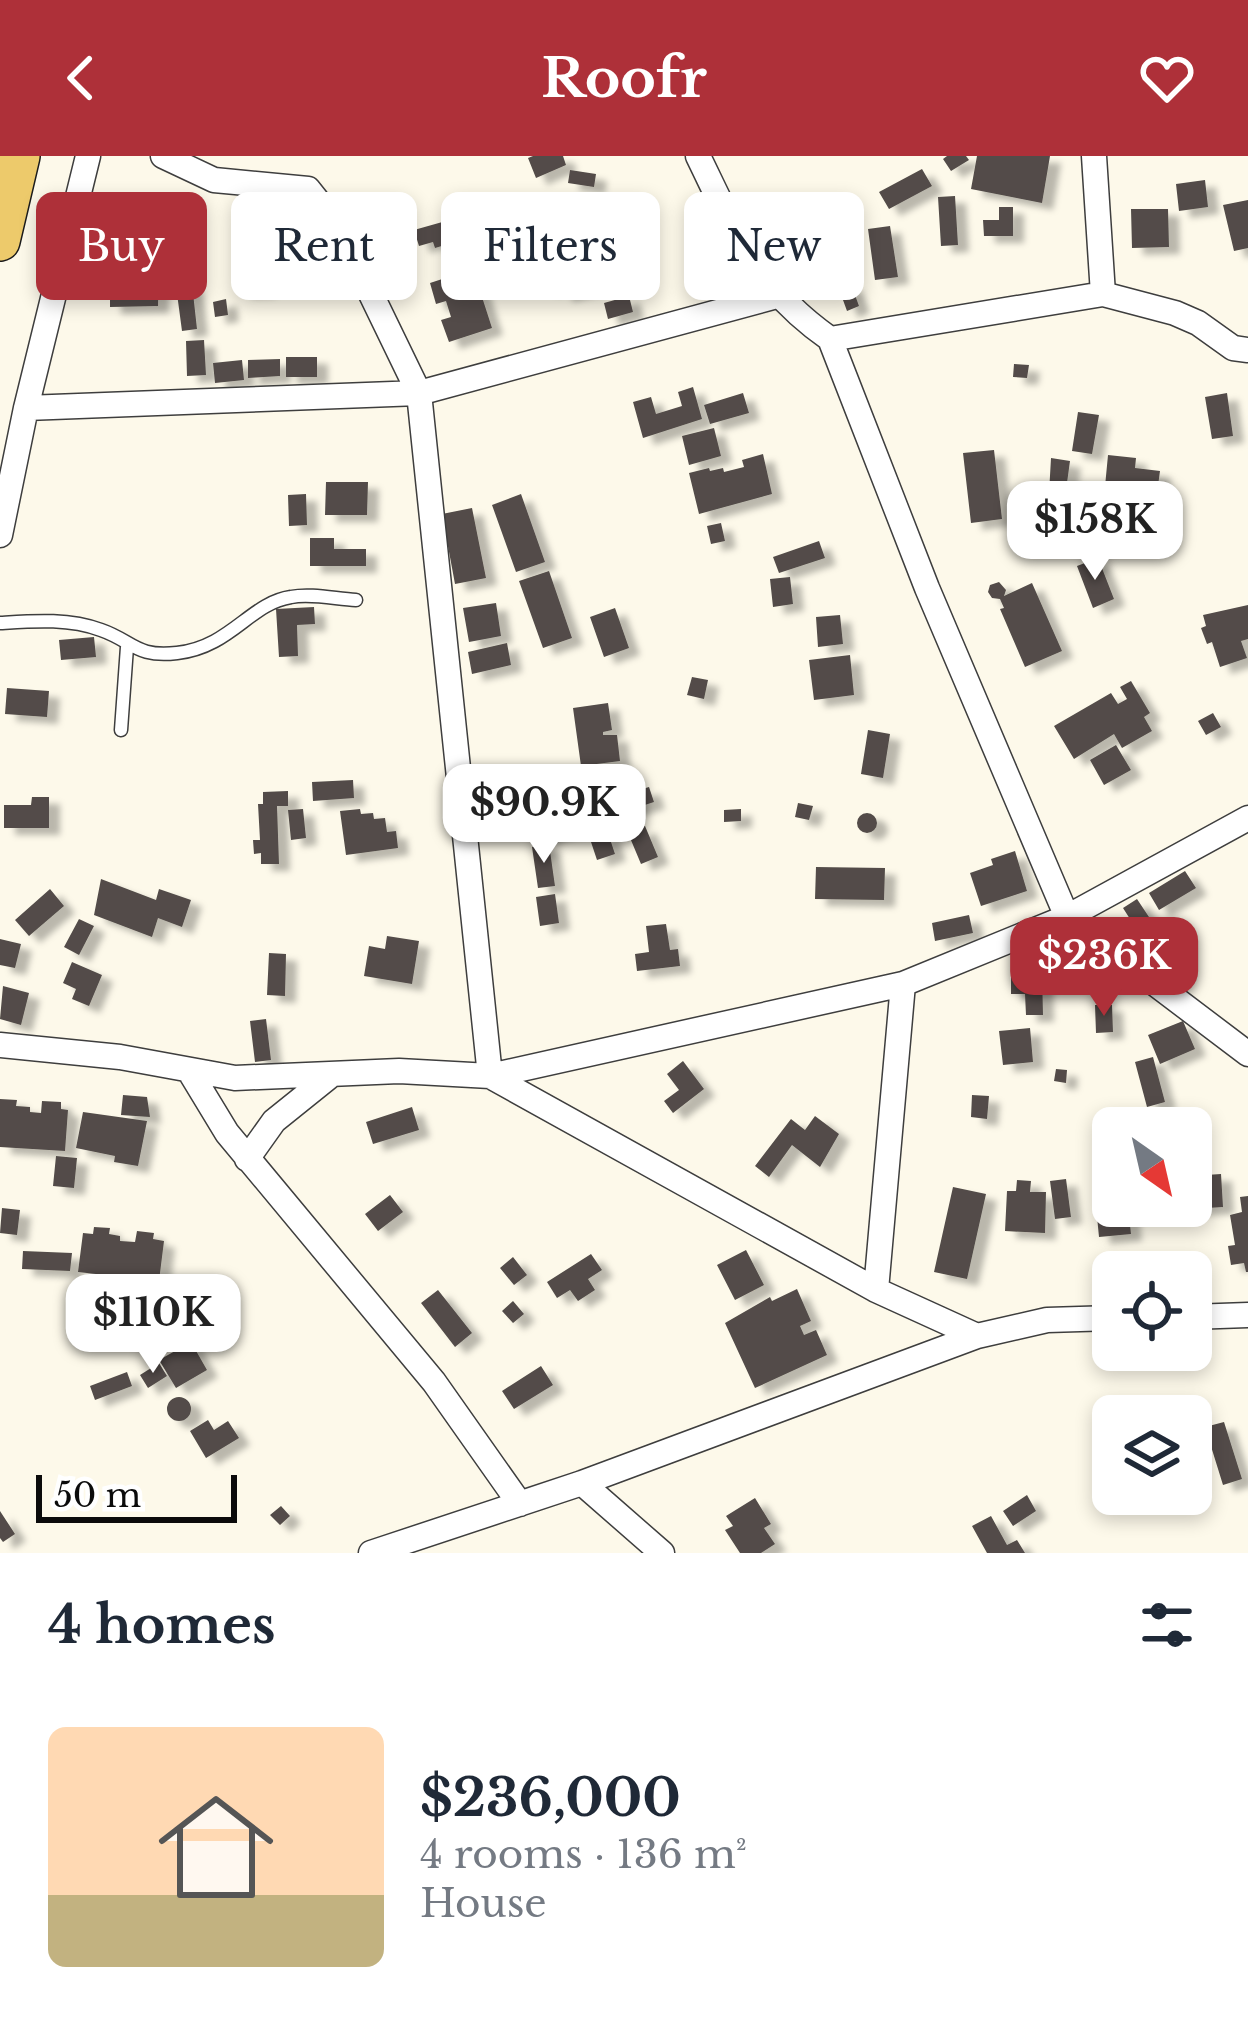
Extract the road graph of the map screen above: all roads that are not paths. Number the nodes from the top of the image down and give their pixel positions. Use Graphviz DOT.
graph roads {
  1 [pos="20,156"];
  2 [pos="88,156"];
  3 [pos="163,156"];
  4 [pos="698,156"];
  5 [pos="1094,156"];
  6 [pos="715,192"];
  7 [pos="0,241"];
  8 [pos="1103,294"];
  9 [pos="762,300"];
  10 [pos="782,300"];
  11 [pos="830,338"];
  12 [pos="1248,350"];
  13 [pos="419,393"];
  14 [pos="26,408"];
  15 [pos="0,535"];
  16 [pos="356,600"];
  17 [pos="0,623"];
  18 [pos="127,647"];
  19 [pos="121,730"];
  20 [pos="1248,818"];
  21 [pos="1067,917"];
  22 [pos="903,984"];
  23 [pos="0,1045"];
  24 [pos="1248,1054"];
  25 [pos="190,1072"];
  26 [pos="332,1075"];
  27 [pos="490,1076"];
  28 [pos="248,1160"];
  29 [pos="876,1290"];
  30 [pos="1248,1315"];
  31 [pos="1212,1316"];
  32 [pos="1092,1319"];
  33 [pos="977,1336"];
  34 [pos="582,1483"];
  35 [pos="520,1504"];
  36 [pos="370,1553"];
  37 [pos="662,1553"];
  1 -- 7 [label="main road"];
  2 -- 14 [label="street"];
  3 -- 13 [label="street"];
  4 -- 6 [label="street"];
  5 -- 8 [label="street"];
  8 -- 11 [label="street"];
  8 -- 12 [label="street"];
  9 -- 13 [label="street"];
  10 -- 11 [label="street"];
  11 -- 21 [label="street"];
  13 -- 14 [label="street"];
  13 -- 27 [label="street"];
  14 -- 15 [label="street"];
  16 -- 18 [label="lane"];
  17 -- 18 [label="lane"];
  18 -- 19 [label="lane"];
  20 -- 21 [label="street"];
  21 -- 22 [label="street"];
  21 -- 24 [label="street"];
  22 -- 27 [label="street"];
  22 -- 29 [label="street"];
  23 -- 25 [label="street"];
  25 -- 26 [label="street"];
  25 -- 28 [label="street"];
  26 -- 27 [label="street"];
  26 -- 28 [label="street"];
  27 -- 29 [label="street"];
  28 -- 35 [label="street"];
  29 -- 33 [label="street"];
  30 -- 31 [label="street"];
  32 -- 33 [label="street"];
  33 -- 34 [label="street"];
  34 -- 35 [label="street"];
  34 -- 37 [label="street"];
  35 -- 36 [label="street"];
}
